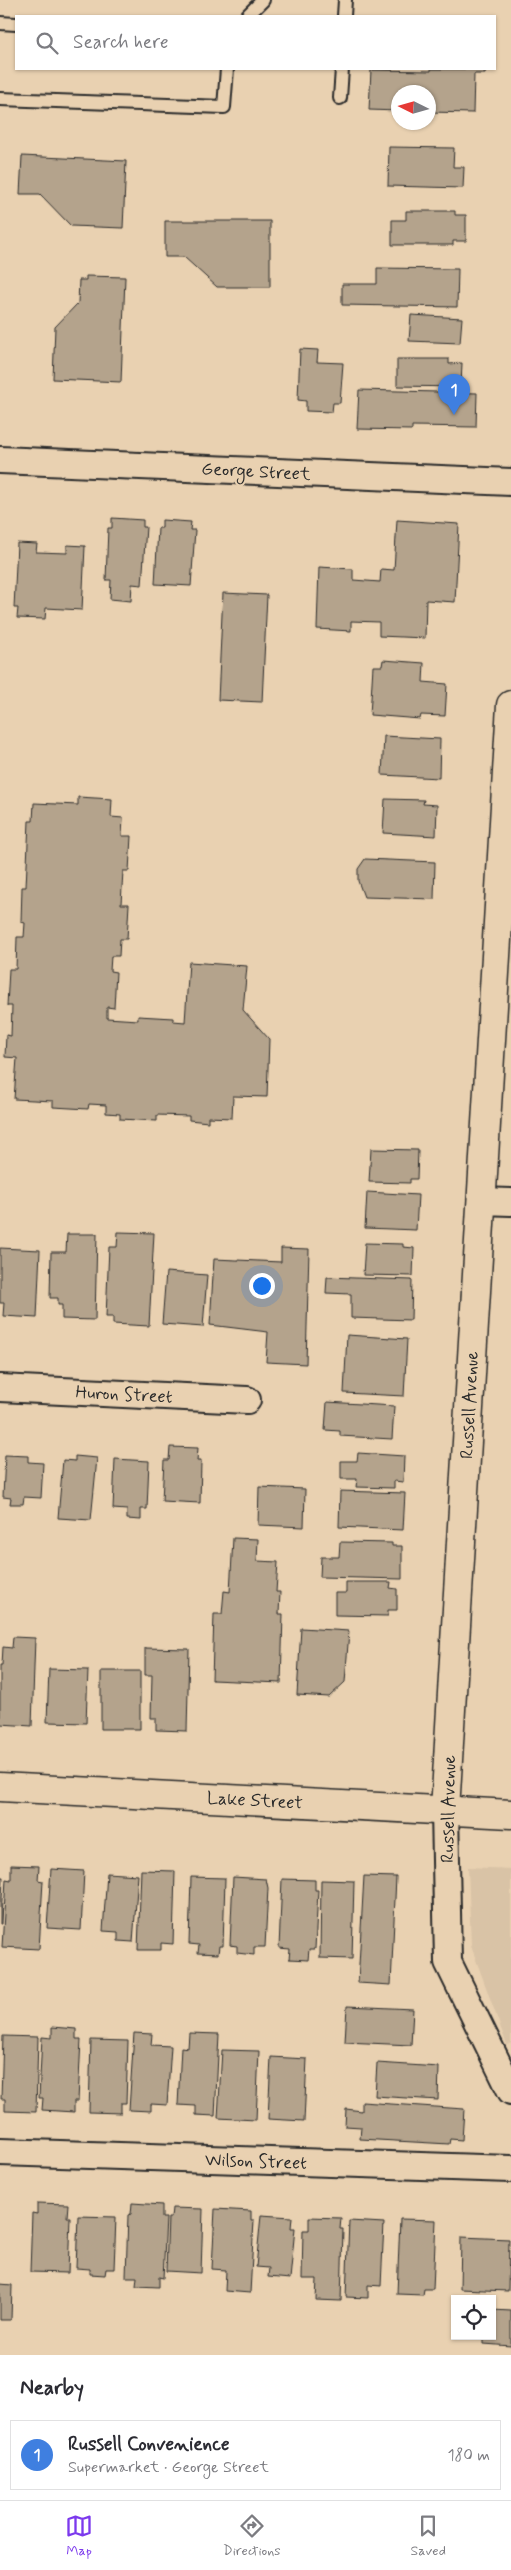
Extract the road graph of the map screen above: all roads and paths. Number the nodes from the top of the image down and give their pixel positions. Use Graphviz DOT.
graph roads {
  1 [pos="264,0"];
  2 [pos="345,0"];
  3 [pos="248,15"];
  4 [pos="344,15"];
  5 [pos="0,23"];
  6 [pos="15,24"];
  7 [pos="227,70"];
  8 [pos="342,70"];
  9 [pos="0,98"];
  10 [pos="340,98"];
  11 [pos="0,460"];
  12 [pos="511,482"];
  13 [pos="511,705"];
  14 [pos="481,1201"];
  15 [pos="511,1202"];
  16 [pos="0,1388"];
  17 [pos="247,1400"];
  18 [pos="0,1787"];
  19 [pos="446,1810"];
  20 [pos="511,1814"];
  21 [pos="511,2091"];
  22 [pos="0,2152"];
  23 [pos="511,2169"];
  1 -- 3 [label="lane"];
  2 -- 4 [label="lane"];
  5 -- 6 [label="lane"];
  7 -- 9 [label="lane"];
  8 -- 10 [label="lane"];
  11 -- 12 [label="street, George Street"];
  13 -- 14 [label="street, Russell Avenue"];
  14 -- 15 [label="street"];
  14 -- 19 [label="street, Russell Avenue"];
  16 -- 17 [label="street, Huron Street"];
  18 -- 19 [label="street, Lake Street"];
  19 -- 20 [label="street, Lake Street"];
  19 -- 21 [label="street, Russell Avenue"];
  22 -- 23 [label="street, Wilson Street"];
}
